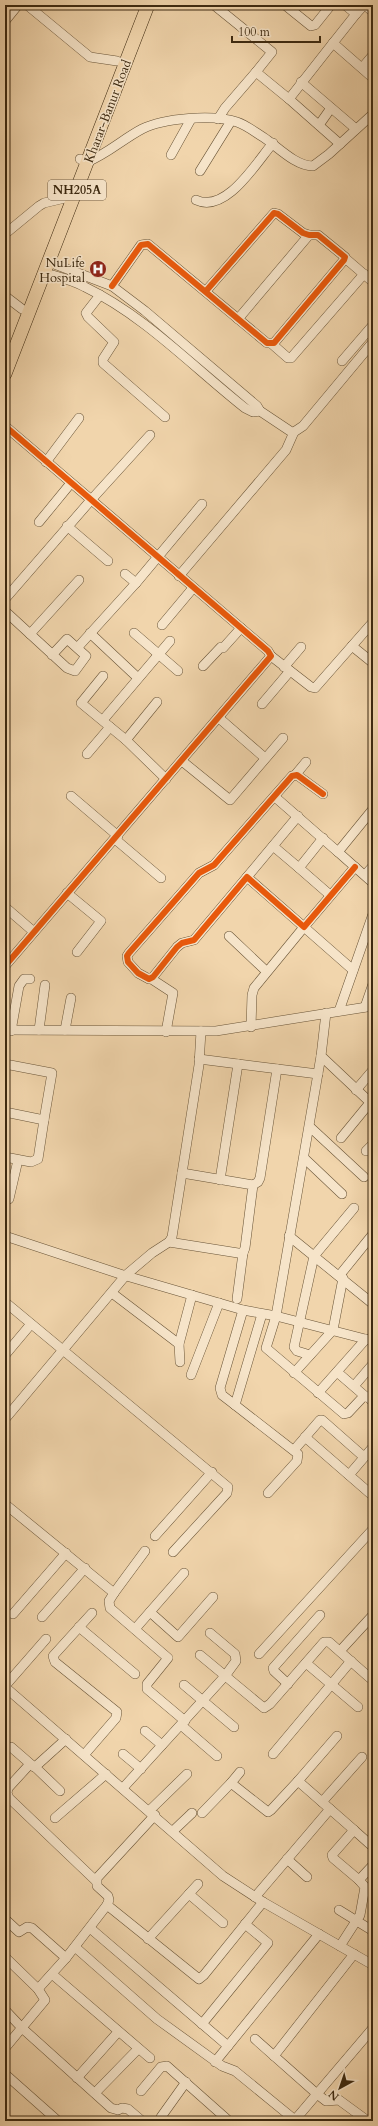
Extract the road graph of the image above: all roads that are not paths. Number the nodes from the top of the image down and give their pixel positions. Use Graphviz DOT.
graph roads {
  1 [pos="18,5"];
  2 [pos="27,5"];
  3 [pos="139,5"];
  4 [pos="148,5"];
  5 [pos="214,5"];
  6 [pos="285,5"];
  7 [pos="331,5"];
  8 [pos="345,5"];
  9 [pos="364,5"];
  10 [pos="373,12"];
  11 [pos="356,14"];
  12 [pos="5,21"];
  13 [pos="333,43"];
  14 [pos="373,56"];
  15 [pos="117,61"];
  16 [pos="362,68"];
  17 [pos="256,72"];
  18 [pos="373,78"];
  19 [pos="301,82"];
  20 [pos="289,99"];
  21 [pos="331,108"];
  22 [pos="191,119"];
  23 [pos="218,119"];
  24 [pos="231,120"];
  25 [pos="371,120"];
  26 [pos="319,125"];
  27 [pos="356,129"];
  28 [pos="273,143"];
  29 [pos="340,144"];
  30 [pos="171,155"];
  31 [pos="84,160"];
  32 [pos="200,171"];
  33 [pos="64,198"];
  34 [pos="196,200"];
  35 [pos="5,234"];
  36 [pos="309,235"];
  37 [pos="345,258"];
  38 [pos="48,259"];
  39 [pos="364,274"];
  40 [pos="373,282"];
  41 [pos="112,286"];
  42 [pos="206,291"];
  43 [pos="100,295"];
  44 [pos="5,296"];
  45 [pos="22,309"];
  46 [pos="238,319"];
  47 [pos="373,325"];
  48 [pos="373,342"];
  49 [pos="272,344"];
  50 [pos="6,349"];
  51 [pos="342,361"];
  52 [pos="5,374"];
  53 [pos="260,411"];
  54 [pos="165,417"];
  55 [pos="79,418"];
  56 [pos="5,426"];
  57 [pos="294,432"];
  58 [pos="150,435"];
  59 [pos="46,462"];
  60 [pos="71,483"];
  61 [pos="90,500"];
  62 [pos="202,504"];
  63 [pos="39,522"];
  64 [pos="68,526"];
  65 [pos="157,556"];
  66 [pos="108,561"];
  67 [pos="125,574"];
  68 [pos="179,576"];
  69 [pos="79,580"];
  70 [pos="136,583"];
  71 [pos="193,588"];
  72 [pos="5,600"];
  73 [pos="5,611"];
  74 [pos="162,625"];
  75 [pos="371,627"];
  76 [pos="240,628"];
  77 [pos="134,632"];
  78 [pos="90,633"];
  79 [pos="30,634"];
  80 [pos="170,641"];
  81 [pos="352,646"];
  82 [pos="78,647"];
  83 [pos="301,647"];
  84 [pos="159,654"];
  85 [pos="52,655"];
  86 [pos="271,656"];
  87 [pos="373,663"];
  88 [pos="203,666"];
  89 [pos="287,669"];
  90 [pos="178,671"];
  91 [pos="103,676"];
  92 [pos="138,678"];
  93 [pos="157,702"];
  94 [pos="262,704"];
  95 [pos="219,718"];
  96 [pos="107,723"];
  97 [pos="283,738"];
  98 [pos="126,740"];
  99 [pos="87,754"];
  100 [pos="265,758"];
  101 [pos="182,761"];
  102 [pos="306,762"];
  103 [pos="296,774"];
  104 [pos="166,779"];
  105 [pos="323,794"];
  106 [pos="71,796"];
  107 [pos="275,797"];
  108 [pos="373,809"];
  109 [pos="298,816"];
  110 [pos="116,837"];
  111 [pos="323,838"];
  112 [pos="273,846"];
  113 [pos="338,852"];
  114 [pos="373,866"];
  115 [pos="355,867"];
  116 [pos="299,868"];
  117 [pos="365,875"];
  118 [pos="247,877"];
  119 [pos="161,878"];
  120 [pos="373,883"];
  121 [pos="67,893"];
  122 [pos="330,895"];
  123 [pos="5,907"];
  124 [pos="373,914"];
  125 [pos="304,927"];
  126 [pos="34,932"];
  127 [pos="229,936"];
  128 [pos="77,952"];
  129 [pos="6,965"];
  130 [pos="353,970"];
  131 [pos="266,971"];
  132 [pos="150,978"];
  133 [pos="30,979"];
  134 [pos="373,984"];
  135 [pos="45,985"];
  136 [pos="71,998"];
  137 [pos="369,1007"];
  138 [pos="339,1011"];
  139 [pos="326,1013"];
  140 [pos="251,1027"];
  141 [pos="39,1030"];
  142 [pos="65,1030"];
  143 [pos="7,1031"];
  144 [pos="201,1031"];
  145 [pos="166,1032"];
  146 [pos="321,1056"];
  147 [pos="199,1059"];
  148 [pos="5,1064"];
  149 [pos="238,1064"];
  150 [pos="277,1069"];
  151 [pos="373,1070"];
  152 [pos="318,1074"];
  153 [pos="356,1090"];
  154 [pos="372,1102"];
  155 [pos="5,1112"];
  156 [pos="44,1120"];
  157 [pos="310,1128"];
  158 [pos="341,1138"];
  159 [pos="373,1144"];
  160 [pos="366,1151"];
  161 [pos="5,1157"];
  162 [pos="304,1158"];
  163 [pos="18,1160"];
  164 [pos="182,1173"];
  165 [pos="364,1177"];
  166 [pos="220,1180"];
  167 [pos="253,1184"];
  168 [pos="342,1194"];
  169 [pos="5,1201"];
  170 [pos="354,1208"];
  171 [pos="373,1234"];
  172 [pos="5,1236"];
  173 [pos="289,1236"];
  174 [pos="169,1242"];
  175 [pos="243,1253"];
  176 [pos="314,1256"];
  177 [pos="126,1275"];
  178 [pos="341,1277"];
  179 [pos="112,1293"];
  180 [pos="192,1295"];
  181 [pos="237,1299"];
  182 [pos="5,1302"];
  183 [pos="219,1303"];
  184 [pos="373,1304"];
  185 [pos="243,1310"];
  186 [pos="262,1314"];
  187 [pos="276,1316"];
  188 [pos="301,1322"];
  189 [pos="31,1324"];
  190 [pos="333,1330"];
  191 [pos="370,1340"];
  192 [pos="179,1344"];
  193 [pos="63,1350"];
  194 [pos="5,1355"];
  195 [pos="310,1355"];
  196 [pos="180,1362"];
  197 [pos="373,1364"];
  198 [pos="337,1372"];
  199 [pos="294,1373"];
  200 [pos="191,1375"];
  201 [pos="354,1386"];
  202 [pos="318,1393"];
  203 [pos="370,1400"];
  204 [pos="234,1405"];
  205 [pos="5,1419"];
  206 [pos="305,1437"];
  207 [pos="373,1446"];
  208 [pos="294,1450"];
  209 [pos="364,1457"];
  210 [pos="212,1472"];
  211 [pos="349,1475"];
  212 [pos="268,1492"];
  213 [pos="373,1496"];
  214 [pos="5,1504"];
  215 [pos="373,1529"];
  216 [pos="155,1536"];
  217 [pos="145,1551"];
  218 [pos="173,1552"];
  219 [pos="66,1553"];
  220 [pos="85,1568"];
  221 [pos="184,1573"];
  222 [pos="114,1592"];
  223 [pos="213,1597"];
  224 [pos="150,1612"];
  225 [pos="92,1613"];
  226 [pos="13,1614"];
  227 [pos="320,1615"];
  228 [pos="373,1615"];
  229 [pos="42,1617"];
  230 [pos="79,1627"];
  231 [pos="135,1629"];
  232 [pos="210,1633"];
  233 [pos="46,1639"];
  234 [pos="340,1651"];
  235 [pos="259,1654"];
  236 [pos="200,1655"];
  237 [pos="351,1661"];
  238 [pos="306,1664"];
  239 [pos="135,1674"];
  240 [pos="225,1676"];
  241 [pos="370,1678"];
  242 [pos="288,1684"];
  243 [pos="184,1685"];
  244 [pos="331,1685"];
  245 [pos="5,1688"];
  246 [pos="202,1700"];
  247 [pos="358,1707"];
  248 [pos="183,1723"];
  249 [pos="234,1726"];
  250 [pos="145,1731"];
  251 [pos="337,1736"];
  252 [pos="66,1740"];
  253 [pos="162,1745"];
  254 [pos="5,1750"];
  255 [pos="123,1754"];
  256 [pos="273,1754"];
  257 [pos="84,1755"];
  258 [pos="217,1756"];
  259 [pos="362,1757"];
  260 [pos="33,1766"];
  261 [pos="141,1769"];
  262 [pos="240,1772"];
  263 [pos="106,1774"];
  264 [pos="187,1774"];
  265 [pos="298,1781"];
  266 [pos="231,1783"];
  267 [pos="123,1788"];
  268 [pos="60,1791"];
  269 [pos="322,1802"];
  270 [pos="330,1809"];
  271 [pos="152,1813"];
  272 [pos="202,1813"];
  273 [pos="192,1814"];
  274 [pos="54,1818"];
  275 [pos="354,1830"];
  276 [pos="173,1831"];
  277 [pos="373,1848"];
  278 [pos="287,1859"];
  279 [pos="373,1865"];
  280 [pos="307,1876"];
  281 [pos="360,1880"];
  282 [pos="96,1881"];
  283 [pos="198,1884"];
  284 [pos="189,1894"];
  285 [pos="259,1899"];
  286 [pos="107,1905"];
  287 [pos="339,1910"];
  288 [pos="5,1919"];
  289 [pos="357,1922"];
  290 [pos="223,1923"];
  291 [pos="245,1924"];
  292 [pos="90,1928"];
  293 [pos="373,1931"];
  294 [pos="319,1934"];
  295 [pos="148,1939"];
  296 [pos="340,1946"];
  297 [pos="75,1947"];
  298 [pos="354,1954"];
  299 [pos="5,1957"];
  300 [pos="66,1958"];
  301 [pos="373,1965"];
  302 [pos="52,1974"];
  303 [pos="38,1989"];
  304 [pos="5,2010"];
  305 [pos="202,2024"];
  306 [pos="22,2028"];
  307 [pos="373,2028"];
  308 [pos="118,2032"];
  309 [pos="255,2039"];
  310 [pos="228,2046"];
  311 [pos="5,2048"];
  312 [pos="138,2049"];
  313 [pos="274,2056"];
  314 [pos="150,2058"];
  315 [pos="215,2062"];
  316 [pos="5,2074"];
  317 [pos="77,2078"];
  318 [pos="186,2082"];
  319 [pos="141,2091"];
  320 [pos="95,2093"];
  321 [pos="317,2094"];
  322 [pos="161,2117"];
  323 [pos="58,2121"];
  324 [pos="142,2121"];
  325 [pos="229,2121"];
  326 [pos="295,2121"];
  327 [pos="373,2121"];
  1 -- 12 [label="street"];
  2 -- 15 [label="street"];
  3 -- 15 [label="highway, NH205A"];
  4 -- 31 [label="highway, Kharar-Banur Road / NH205A"];
  5 -- 17 [label="street"];
  6 -- 7 [label="street"];
  8 -- 11 [label="street"];
  9 -- 10 [label="street"];
  9 -- 11 [label="street"];
  11 -- 13 [label="street"];
  13 -- 16 [label="street"];
  13 -- 19 [label="street"];
  14 -- 16 [label="street"];
  15 -- 31 [label="highway, NH205A"];
  16 -- 18 [label="street"];
  17 -- 20 [label="street"];
  17 -- 23 [label="street"];
  19 -- 20 [label="street"];
  19 -- 21 [label="street"];
  20 -- 26 [label="street"];
  21 -- 26 [label="street"];
  21 -- 27 [label="street"];
  22 -- 23 [label="street"];
  22 -- 30 [label="street"];
  22 -- 31 [label="street"];
  23 -- 24 [label="street"];
  24 -- 28 [label="street"];
  24 -- 32 [label="street"];
  25 -- 27 [label="street"];
  26 -- 29 [label="street"];
  27 -- 29 [label="street"];
  28 -- 29 [label="street"];
  28 -- 34 [label="street"];
  31 -- 33 [label="highway, NH205A"];
  31 -- 38 [label="highway, Kharar-Banur Road / NH205A"];
  33 -- 35 [label="street"];
  33 -- 38 [label="highway, NH205A"];
  36 -- 37 [label="street"];
  36 -- 42 [label="street"];
  36 -- 46 [label="street"];
  37 -- 39 [label="street"];
  37 -- 49 [label="street"];
  38 -- 41 [label="street"];
  38 -- 43 [label="street"];
  38 -- 45 [label="highway, NH205A"];
  38 -- 52 [label="highway, Kharar-Banur Road / NH205A"];
  39 -- 40 [label="street"];
  39 -- 49 [label="street"];
  41 -- 42 [label="street"];
  41 -- 53 [label="street"];
  42 -- 46 [label="street"];
  43 -- 53 [label="street"];
  43 -- 54 [label="street"];
  44 -- 45 [label="street"];
  45 -- 50 [label="highway, NH205A"];
  46 -- 49 [label="street"];
  47 -- 51 [label="street"];
  48 -- 57 [label="street"];
  53 -- 57 [label="street"];
  55 -- 59 [label="street"];
  56 -- 59 [label="street"];
  57 -- 68 [label="street"];
  58 -- 61 [label="street"];
  59 -- 60 [label="street"];
  60 -- 61 [label="street"];
  60 -- 63 [label="street"];
  61 -- 64 [label="street"];
  61 -- 65 [label="street"];
  62 -- 65 [label="street"];
  64 -- 66 [label="street"];
  64 -- 72 [label="street"];
  65 -- 68 [label="street"];
  65 -- 70 [label="street"];
  67 -- 70 [label="street"];
  68 -- 71 [label="street"];
  69 -- 79 [label="street"];
  70 -- 78 [label="street"];
  71 -- 74 [label="street"];
  71 -- 76 [label="street"];
  73 -- 79 [label="street"];
  75 -- 81 [label="street"];
  76 -- 86 [label="street"];
  76 -- 88 [label="street"];
  77 -- 84 [label="street"];
  78 -- 82 [label="street"];
  78 -- 92 [label="street"];
  79 -- 85 [label="street"];
  80 -- 84 [label="street"];
  81 -- 87 [label="street"];
  81 -- 89 [label="street"];
  82 -- 85 [label="street"];
  82 -- 85 [label="street"];
  83 -- 89 [label="street"];
  84 -- 90 [label="street"];
  84 -- 92 [label="street"];
  86 -- 89 [label="street"];
  86 -- 95 [label="street"];
  89 -- 94 [label="street"];
  91 -- 96 [label="street"];
  92 -- 96 [label="street"];
  93 -- 98 [label="street"];
  95 -- 100 [label="street"];
  95 -- 101 [label="street"];
  96 -- 98 [label="street"];
  96 -- 99 [label="street"];
  97 -- 100 [label="street"];
  98 -- 104 [label="street"];
  100 -- 101 [label="street"];
  101 -- 104 [label="street"];
  102 -- 103 [label="street"];
  103 -- 105 [label="street"];
  103 -- 107 [label="street"];
  104 -- 110 [label="street"];
  106 -- 110 [label="street"];
  107 -- 109 [label="street"];
  107 -- 132 [label="street"];
  108 -- 113 [label="street"];
  109 -- 111 [label="street"];
  109 -- 112 [label="street"];
  110 -- 119 [label="street"];
  110 -- 121 [label="street"];
  111 -- 113 [label="street"];
  111 -- 116 [label="street"];
  112 -- 116 [label="street"];
  112 -- 118 [label="street"];
  113 -- 115 [label="street"];
  114 -- 117 [label="street"];
  115 -- 117 [label="street"];
  115 -- 122 [label="street"];
  116 -- 122 [label="street"];
  117 -- 120 [label="street"];
  118 -- 125 [label="street"];
  118 -- 132 [label="street"];
  121 -- 126 [label="street"];
  121 -- 128 [label="street"];
  122 -- 125 [label="street"];
  123 -- 126 [label="street"];
  124 -- 130 [label="street"];
  125 -- 130 [label="street"];
  125 -- 131 [label="street"];
  126 -- 129 [label="street"];
  127 -- 131 [label="street"];
  130 -- 138 [label="street"];
  131 -- 140 [label="street"];
  132 -- 145 [label="street"];
  133 -- 143 [label="street"];
  134 -- 137 [label="street"];
  135 -- 141 [label="street"];
  136 -- 142 [label="street"];
  137 -- 138 [label="street"];
  138 -- 139 [label="street"];
  139 -- 140 [label="street"];
  139 -- 146 [label="street"];
  140 -- 144 [label="street"];
  141 -- 142 [label="street"];
  141 -- 143 [label="street"];
  142 -- 145 [label="street"];
  144 -- 145 [label="street"];
  144 -- 147 [label="street"];
  146 -- 152 [label="street"];
  146 -- 153 [label="street"];
  147 -- 149 [label="street"];
  147 -- 164 [label="street"];
  148 -- 156 [label="street"];
  149 -- 150 [label="street"];
  149 -- 166 [label="street"];
  150 -- 152 [label="street"];
  150 -- 167 [label="street"];
  151 -- 153 [label="street"];
  152 -- 157 [label="street"];
  153 -- 154 [label="street"];
  154 -- 158 [label="street"];
  155 -- 156 [label="street"];
  156 -- 163 [label="street"];
  157 -- 162 [label="street"];
  157 -- 165 [label="street"];
  159 -- 160 [label="street"];
  161 -- 163 [label="street"];
  162 -- 168 [label="street"];
  162 -- 173 [label="street"];
  163 -- 169 [label="street"];
  164 -- 166 [label="street"];
  164 -- 174 [label="street"];
  166 -- 167 [label="street"];
  167 -- 175 [label="street"];
  170 -- 176 [label="street"];
  171 -- 178 [label="street"];
  172 -- 177 [label="street"];
  173 -- 176 [label="street"];
  173 -- 187 [label="street"];
  174 -- 175 [label="street"];
  174 -- 177 [label="street"];
  175 -- 181 [label="street"];
  176 -- 178 [label="street"];
  176 -- 188 [label="street"];
  177 -- 179 [label="street"];
  177 -- 180 [label="street"];
  178 -- 184 [label="street"];
  178 -- 190 [label="street"];
  179 -- 192 [label="street"];
  179 -- 193 [label="street"];
  180 -- 183 [label="street"];
  180 -- 192 [label="street"];
  182 -- 189 [label="street"];
  183 -- 185 [label="street"];
  183 -- 200 [label="street"];
  185 -- 186 [label="street"];
  185 -- 204 [label="street"];
  186 -- 187 [label="street"];
  186 -- 204 [label="street"];
  187 -- 188 [label="street"];
  187 -- 199 [label="street"];
  188 -- 190 [label="street"];
  188 -- 195 [label="street"];
  189 -- 193 [label="street"];
  189 -- 194 [label="street"];
  190 -- 191 [label="street"];
  190 -- 195 [label="street"];
  191 -- 198 [label="street"];
  192 -- 196 [label="street"];
  193 -- 205 [label="street"];
  193 -- 210 [label="street"];
  195 -- 199 [label="street"];
  197 -- 201 [label="street"];
  198 -- 201 [label="street"];
  198 -- 202 [label="street"];
  199 -- 202 [label="street"];
  201 -- 203 [label="street"];
  202 -- 203 [label="street"];
  204 -- 208 [label="street"];
  206 -- 208 [label="street"];
  206 -- 209 [label="street"];
  206 -- 211 [label="street"];
  207 -- 209 [label="street"];
  208 -- 212 [label="street"];
  209 -- 211 [label="street"];
  210 -- 216 [label="street"];
  210 -- 218 [label="street"];
  211 -- 213 [label="street"];
  214 -- 219 [label="street"];
  215 -- 235 [label="street"];
  217 -- 222 [label="street"];
  219 -- 220 [label="street"];
  219 -- 226 [label="street"];
  220 -- 222 [label="street"];
  220 -- 229 [label="street"];
  221 -- 224 [label="street"];
  222 -- 231 [label="street"];
  223 -- 224 [label="street"];
  224 -- 231 [label="street"];
  225 -- 230 [label="street"];
  227 -- 242 [label="street"];
  228 -- 234 [label="street"];
  230 -- 239 [label="street"];
  230 -- 257 [label="street"];
  231 -- 248 [label="street"];
  232 -- 240 [label="street"];
  233 -- 245 [label="street"];
  234 -- 237 [label="street"];
  234 -- 238 [label="street"];
  236 -- 240 [label="street"];
  237 -- 241 [label="street"];
  237 -- 244 [label="street"];
  238 -- 242 [label="street"];
  238 -- 244 [label="street"];
  240 -- 242 [label="street"];
  240 -- 246 [label="street"];
  243 -- 246 [label="street"];
  244 -- 247 [label="street"];
  244 -- 256 [label="street"];
  245 -- 252 [label="street"];
  246 -- 248 [label="street"];
  246 -- 249 [label="street"];
  248 -- 253 [label="street"];
  248 -- 258 [label="street"];
  250 -- 253 [label="street"];
  251 -- 265 [label="street"];
  252 -- 257 [label="street"];
  252 -- 260 [label="street"];
  253 -- 261 [label="street"];
  254 -- 260 [label="street"];
  255 -- 261 [label="street"];
  257 -- 263 [label="street"];
  259 -- 269 [label="street"];
  260 -- 268 [label="street"];
  260 -- 282 [label="street"];
  261 -- 267 [label="street"];
  262 -- 266 [label="street"];
  263 -- 267 [label="street"];
  263 -- 274 [label="street"];
  264 -- 271 [label="street"];
  265 -- 266 [label="street"];
  265 -- 269 [label="street"];
  266 -- 272 [label="street"];
  267 -- 271 [label="street"];
  269 -- 270 [label="street"];
  270 -- 275 [label="street"];
  270 -- 278 [label="street"];
  271 -- 276 [label="street"];
  271 -- 282 [label="street"];
  273 -- 276 [label="street"];
  275 -- 277 [label="street"];
  275 -- 281 [label="street"];
  276 -- 285 [label="street"];
  278 -- 280 [label="street"];
  278 -- 285 [label="street"];
  279 -- 281 [label="street"];
  281 -- 289 [label="street"];
  282 -- 286 [label="street"];
  283 -- 284 [label="street"];
  284 -- 290 [label="street"];
  284 -- 295 [label="street"];
  285 -- 291 [label="street"];
  285 -- 294 [label="street"];
  286 -- 292 [label="street"];
  286 -- 295 [label="street"];
  287 -- 289 [label="street"];
  288 -- 300 [label="street"];
  289 -- 293 [label="street"];
  289 -- 296 [label="street"];
  291 -- 295 [label="street"];
  291 -- 305 [label="street"];
  292 -- 297 [label="street"];
  292 -- 305 [label="street"];
  294 -- 296 [label="street"];
  294 -- 310 [label="street"];
  296 -- 298 [label="street"];
  297 -- 300 [label="street"];
  297 -- 315 [label="street"];
  298 -- 301 [label="street"];
  298 -- 313 [label="street"];
  299 -- 303 [label="street"];
  300 -- 302 [label="street"];
  302 -- 303 [label="street"];
  302 -- 308 [label="street"];
  303 -- 306 [label="street"];
  304 -- 306 [label="street"];
  305 -- 310 [label="street"];
  306 -- 311 [label="street"];
  306 -- 317 [label="street"];
  307 -- 321 [label="street"];
  308 -- 312 [label="street"];
  308 -- 317 [label="street"];
  309 -- 313 [label="street"];
  310 -- 315 [label="street"];
  312 -- 314 [label="street"];
  312 -- 320 [label="street"];
  313 -- 321 [label="street"];
  315 -- 326 [label="street"];
  316 -- 323 [label="street"];
  317 -- 320 [label="street"];
  318 -- 319 [label="street"];
  318 -- 322 [label="street"];
  318 -- 325 [label="street"];
  320 -- 324 [label="street"];
  321 -- 326 [label="street"];
  321 -- 327 [label="street"];
}
